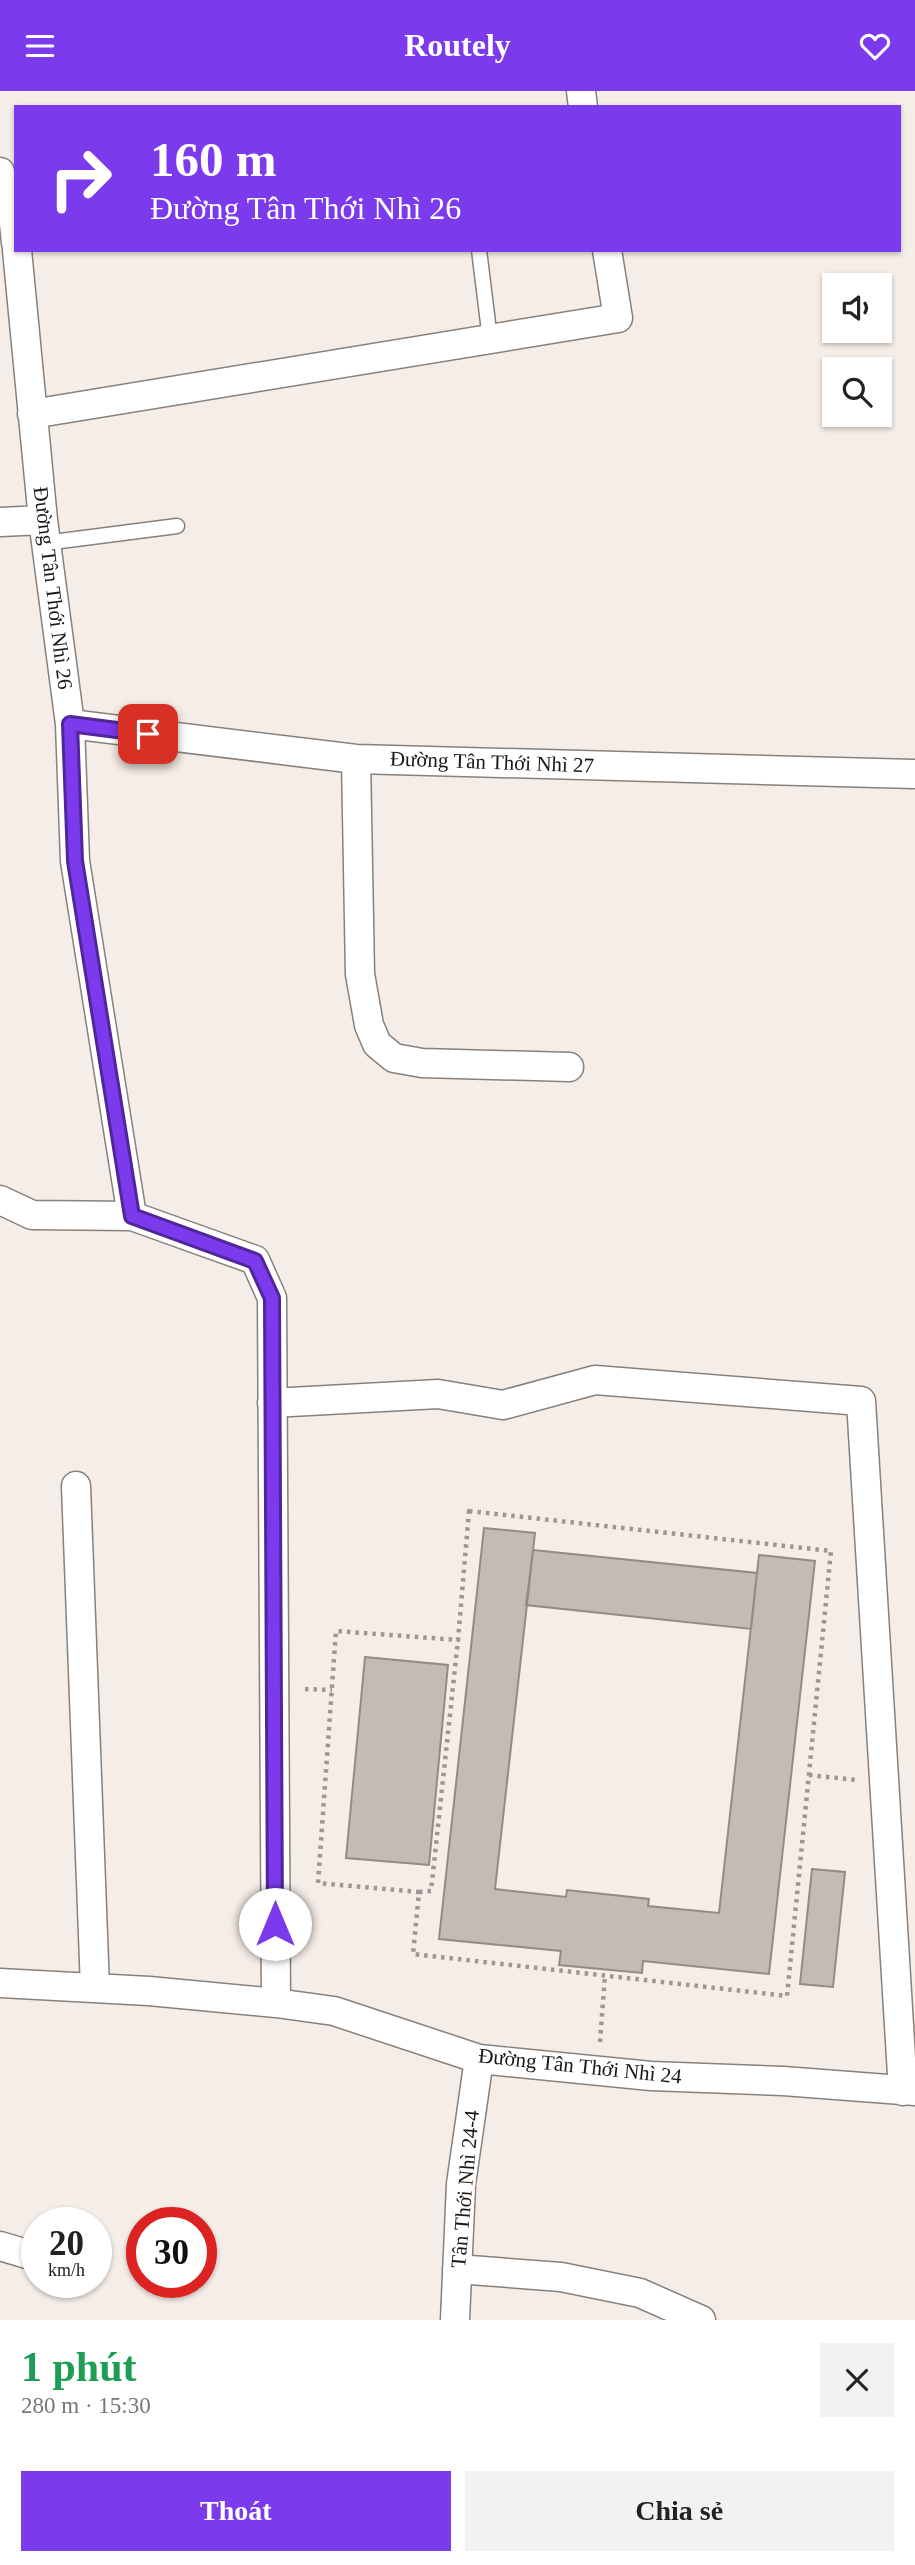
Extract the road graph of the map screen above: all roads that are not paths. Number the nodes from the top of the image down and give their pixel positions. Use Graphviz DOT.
graph roads {
  1 [pos="0,172"];
  2 [pos="14,223"];
  3 [pos="16,252"];
  4 [pos="479,252"];
  5 [pos="607,252"];
  6 [pos="490,339"];
  7 [pos="32,414"];
  8 [pos="0,522"];
  9 [pos="177,526"];
  10 [pos="44,531"];
  11 [pos="70,724"];
  12 [pos="356,759"];
  13 [pos="915,774"];
  14 [pos="569,1067"];
  15 [pos="0,1200"];
  16 [pos="132,1216"];
  17 [pos="272,1403"];
  18 [pos="76,1486"];
  19 [pos="0,1983"];
  20 [pos="95,1988"];
  21 [pos="276,2003"];
  22 [pos="479,2059"];
  23 [pos="909,2091"];
  24 [pos="0,2246"];
  25 [pos="21,2252"];
  26 [pos="457,2269"];
  27 [pos="455,2320"];
  28 [pos="701,2320"];
  1 -- 2 [label="street"];
  3 -- 7 [label="street, Đường Tân Thới Nhì 26"];
  4 -- 6 [label="lane"];
  5 -- 6 [label="street"];
  6 -- 7 [label="street"];
  7 -- 10 [label="street, Đường Tân Thới Nhì 26"];
  8 -- 10 [label="street"];
  9 -- 10 [label="lane"];
  10 -- 11 [label="street, Đường Tân Thới Nhì 26"];
  11 -- 12 [label="street, Đường Tân Thới Nhì 27"];
  11 -- 16 [label="street, Đường Tân Thới Nhì 26"];
  12 -- 13 [label="street, Đường Tân Thới Nhì 27"];
  12 -- 14 [label="street"];
  15 -- 16 [label="street"];
  16 -- 17 [label="street"];
  17 -- 21 [label="street"];
  17 -- 23 [label="street"];
  18 -- 20 [label="street"];
  19 -- 20 [label="street, Đường Tân Thới Nhì 24"];
  20 -- 21 [label="street, Đường Tân Thới Nhì 24"];
  21 -- 22 [label="street, Đường Tân Thới Nhì 24"];
  22 -- 23 [label="street, Đường Tân Thới Nhì 24"];
  22 -- 26 [label="street, Tân Thới Nhì 24-4"];
  24 -- 25 [label="street"];
  26 -- 27 [label="street, Tân Thới Nhì 24-4"];
  26 -- 28 [label="street"];
}
